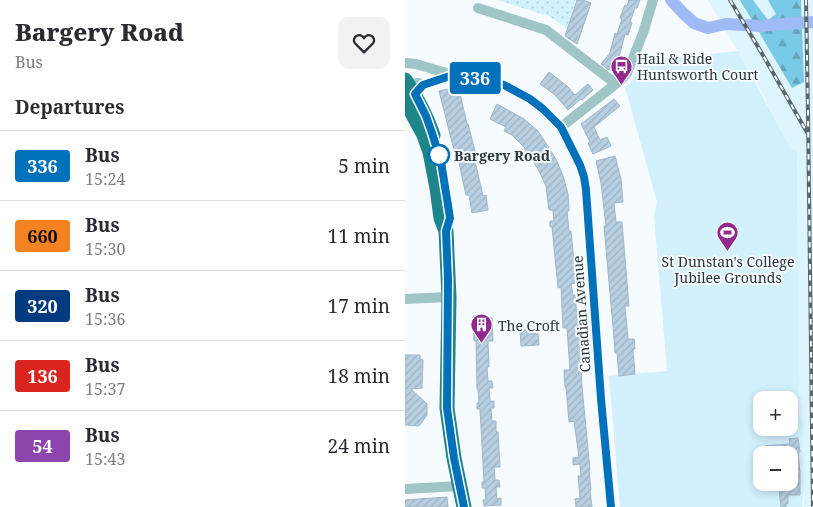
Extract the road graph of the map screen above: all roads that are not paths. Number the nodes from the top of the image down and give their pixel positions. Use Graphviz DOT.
graph roads {
  1 [pos="653,0"];
  2 [pos="478,8"];
  3 [pos="405,63"];
  4 [pos="431,68"];
  5 [pos="453,75"];
  6 [pos="616,84"];
  7 [pos="413,87"];
  8 [pos="561,127"];
  9 [pos="449,297"];
  10 [pos="405,299"];
  11 [pos="460,486"];
  12 [pos="405,489"];
  13 [pos="464,507"];
  14 [pos="611,507"];
  1 -- 6 [label="street"];
  2 -- 6 [label="street"];
  3 -- 4 [label="street, Canadian Avenue"];
  4 -- 5 [label="street, Canadian Avenue"];
  4 -- 7 [label="street"];
  5 -- 7 [label="street, Canadian Avenue"];
  5 -- 8 [label="street, Canadian Avenue"];
  6 -- 8 [label="street"];
  7 -- 9 [label="highway"];
  8 -- 14 [label="street, Canadian Avenue"];
  9 -- 10 [label="street"];
  9 -- 11 [label="highway"];
  11 -- 12 [label="street"];
  11 -- 13 [label="highway"];
}
